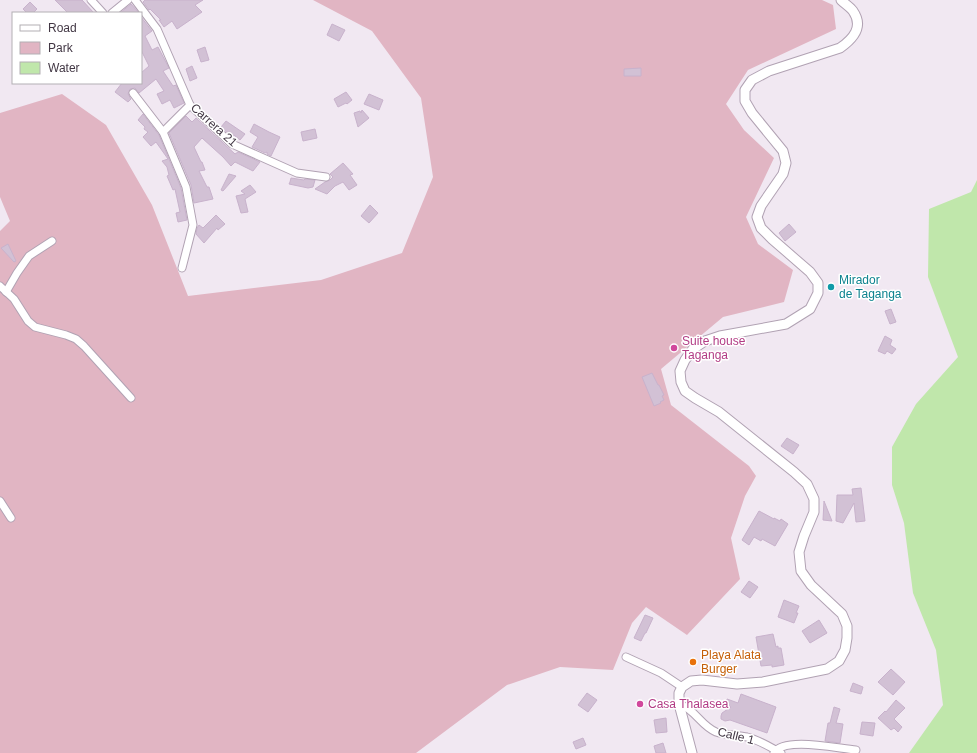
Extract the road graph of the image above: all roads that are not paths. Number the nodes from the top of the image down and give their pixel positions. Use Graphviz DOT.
graph roads {
  1 [pos="91,0"];
  2 [pos="128,0"];
  3 [pos="135,0"];
  4 [pos="841,0"];
  5 [pos="102,12"];
  6 [pos="113,12"];
  7 [pos="133,93"];
  8 [pos="190,105"];
  9 [pos="163,132"];
  10 [pos="326,177"];
  11 [pos="52,241"];
  12 [pos="182,268"];
  13 [pos="0,286"];
  14 [pos="6,292"];
  15 [pos="131,398"];
  16 [pos="0,501"];
  17 [pos="11,518"];
  18 [pos="626,657"];
  19 [pos="682,687"];
  20 [pos="679,704"];
  21 [pos="856,750"];
  22 [pos="777,752"];
  23 [pos="692,753"];
  1 -- 5 [label="street"];
  2 -- 6 [label="street"];
  3 -- 8 [label="street, Carrera 21"];
  4 -- 19 [label="street"];
  7 -- 9 [label="street"];
  8 -- 9 [label="street"];
  8 -- 10 [label="street, Carrera 21"];
  9 -- 12 [label="street"];
  11 -- 14 [label="street"];
  13 -- 14 [label="street"];
  14 -- 15 [label="street"];
  16 -- 17 [label="street"];
  18 -- 19 [label="street"];
  19 -- 20 [label="street"];
  20 -- 22 [label="street, Calle 1"];
  20 -- 23 [label="street"];
  21 -- 22 [label="street, Calle 1"];
}
